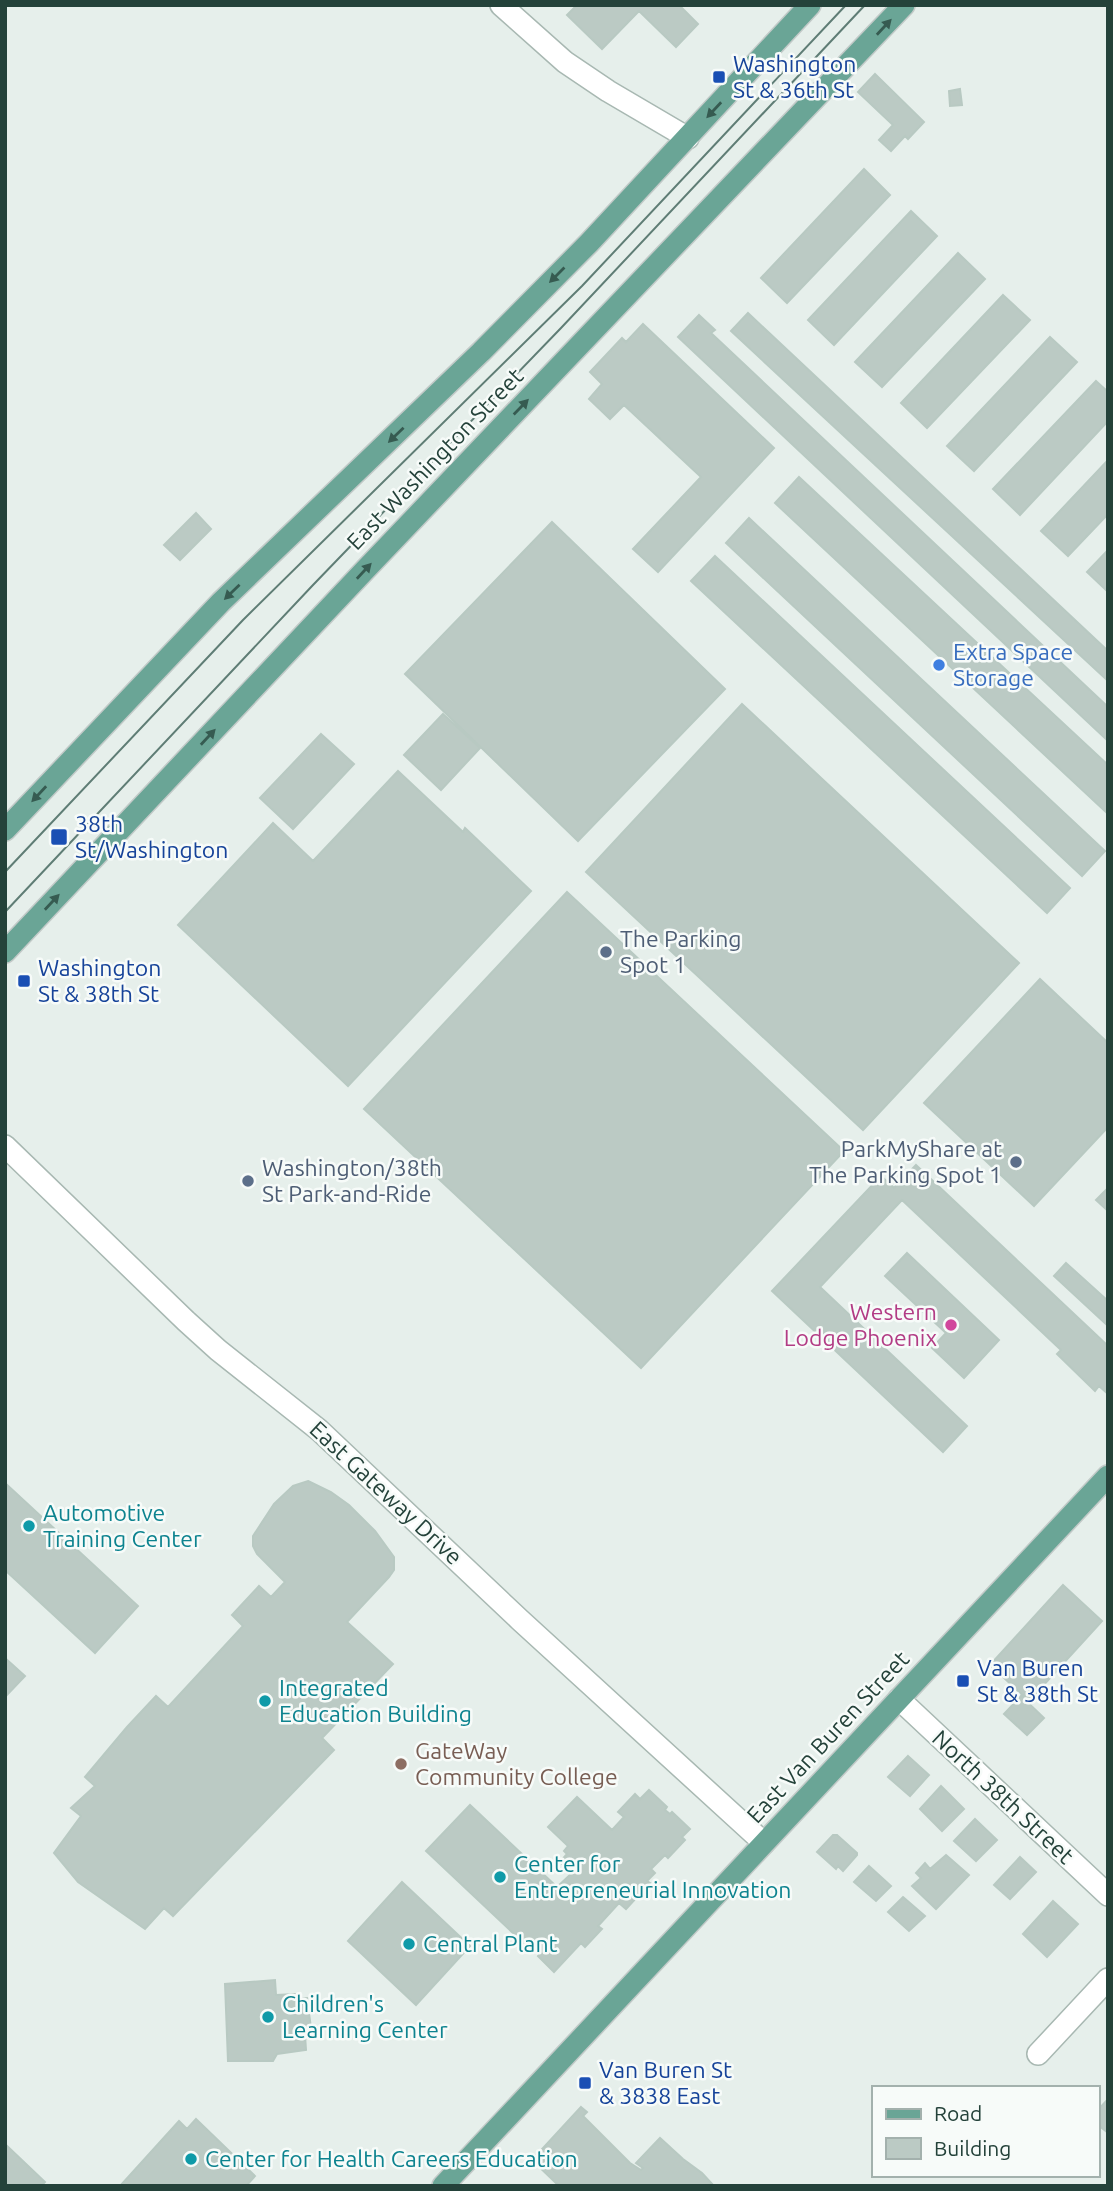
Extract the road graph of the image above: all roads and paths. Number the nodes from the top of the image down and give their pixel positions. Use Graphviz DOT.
graph roads {
  1 [pos="501,5"];
  2 [pos="810,5"];
  3 [pos="904,5"];
  4 [pos="688,138"];
  5 [pos="5,830"];
  6 [pos="5,952"];
  7 [pos="5,1146"];
  8 [pos="1108,1476"];
  9 [pos="899,1699"];
  10 [pos="764,1843"];
  11 [pos="1108,1895"];
  12 [pos="1108,1979"];
  13 [pos="1038,2054"];
  14 [pos="443,2186"];
  1 -- 4 [label="street"];
  2 -- 4 [label="main road, East Washington Street, one-way"];
  6 -- 3 [label="main road, East Washington Street, one-way"];
  4 -- 5 [label="main road, East Washington Street, one-way"];
  7 -- 10 [label="street, East Gateway Drive"];
  8 -- 9 [label="main road, East Van Buren Street"];
  9 -- 10 [label="main road, East Van Buren Street"];
  9 -- 11 [label="street, North 38th Street"];
  10 -- 14 [label="main road, East Van Buren Street"];
  12 -- 13 [label="street"];
}
